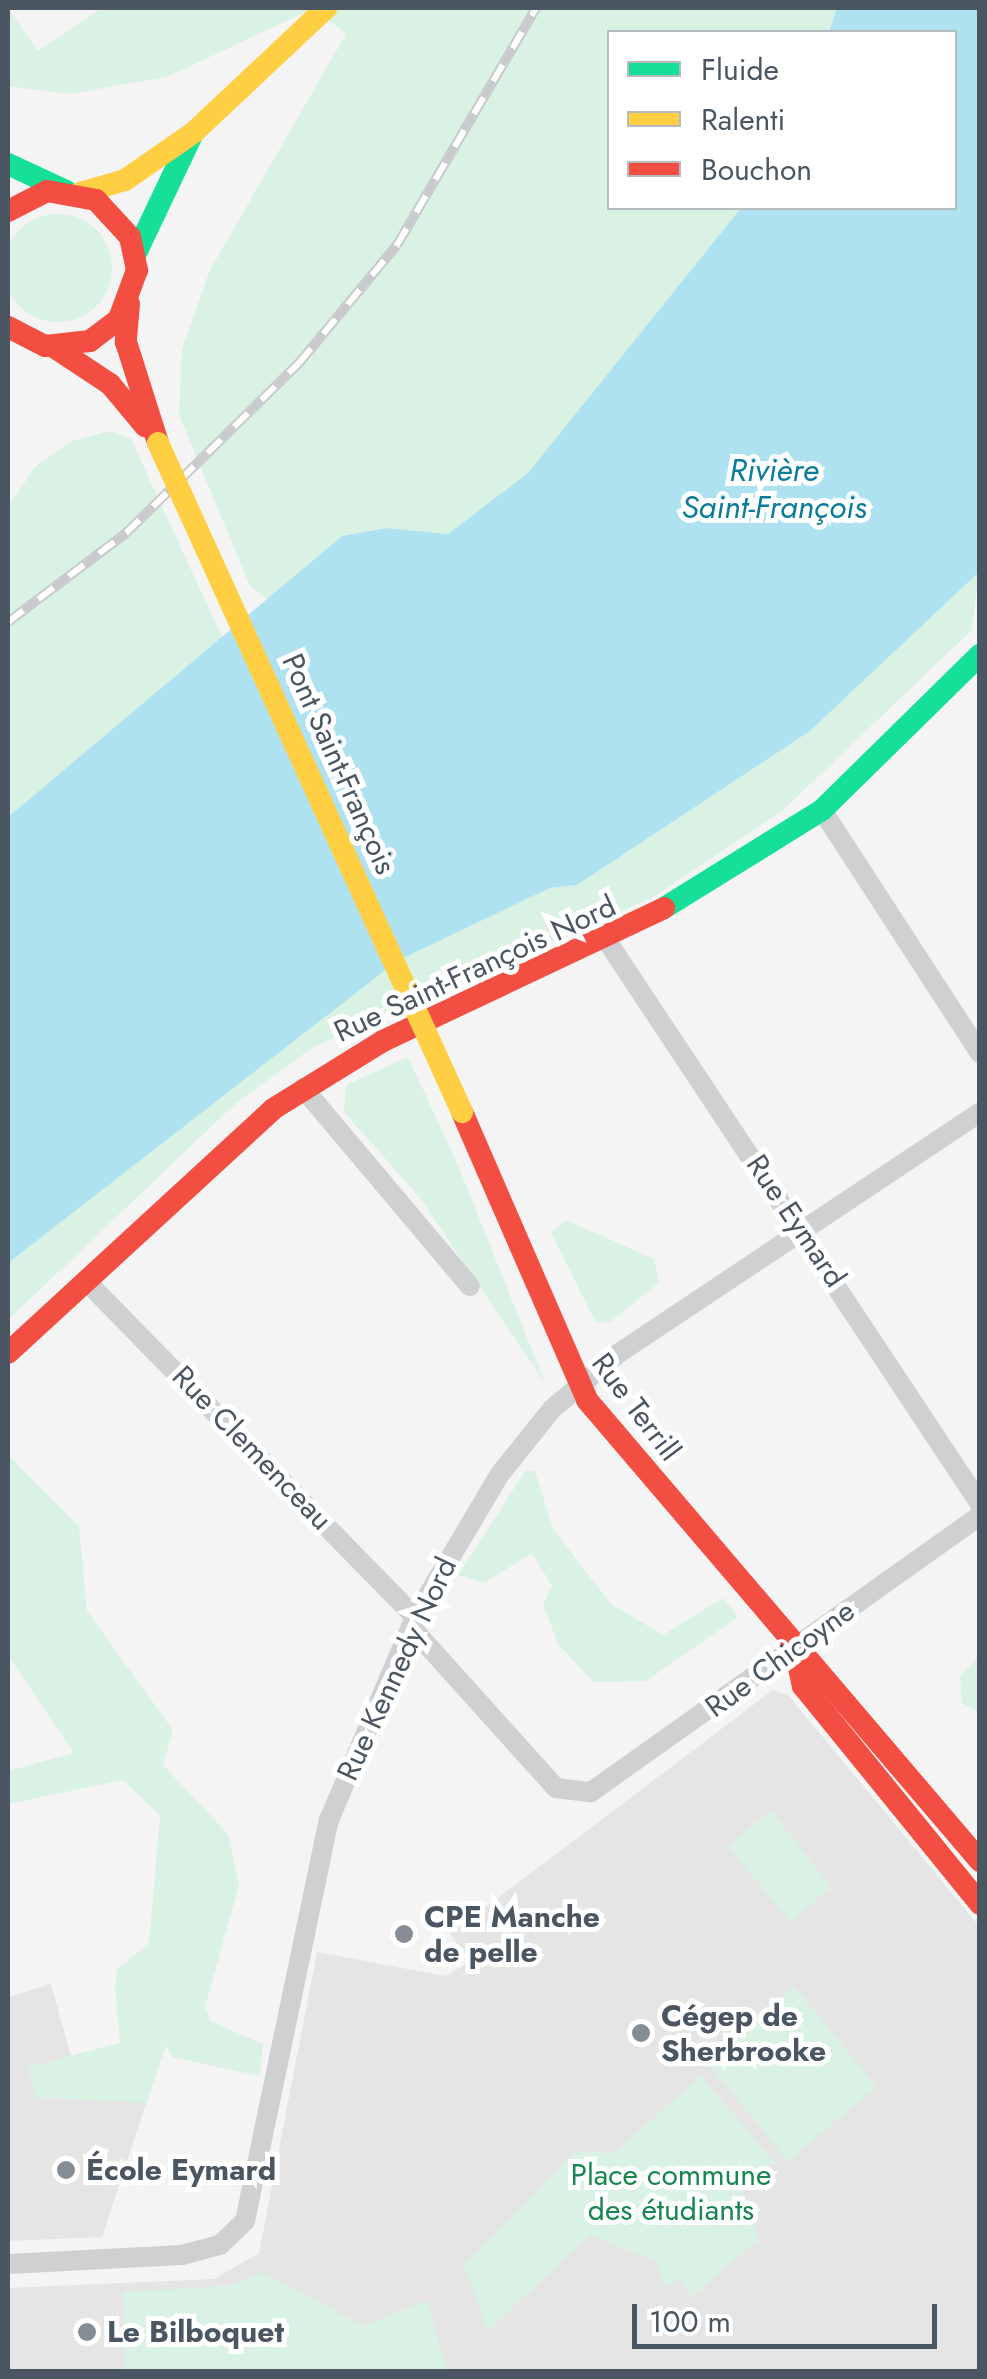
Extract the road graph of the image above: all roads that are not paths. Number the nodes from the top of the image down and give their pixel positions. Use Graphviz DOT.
graph roads {
  1 [pos="326,8"];
  2 [pos="193,133"];
  3 [pos="8,164"];
  4 [pos="73,192"];
  5 [pos="8,211"];
  6 [pos="136,253"];
  7 [pos="129,304"];
  8 [pos="8,327"];
  9 [pos="50,347"];
  10 [pos="8,354"];
  11 [pos="158,443"];
  12 [pos="980,655"];
  13 [pos="822,810"];
  14 [pos="607,941"];
  15 [pos="980,1054"];
  16 [pos="303,1088"];
  17 [pos="462,1112"];
  18 [pos="980,1112"];
  19 [pos="804,1230"];
  20 [pos="86,1281"];
  21 [pos="470,1286"];
  22 [pos="8,1353"];
  23 [pos="578,1385"];
  24 [pos="980,1504"];
  25 [pos="980,1516"];
  26 [pos="413,1622"];
  27 [pos="795,1649"];
  28 [pos="578,1794"];
  29 [pos="980,1861"];
  30 [pos="980,1904"];
  31 [pos="8,2264"];
  1 -- 2 [label="street"];
  2 -- 4 [label="street"];
  2 -- 6 [label="street"];
  3 -- 4 [label="street"];
  4 -- 5 [label="street"];
  4 -- 6 [label="street"];
  6 -- 7 [label="street"];
  7 -- 9 [label="street"];
  7 -- 11 [label="street"];
  8 -- 9 [label="street"];
  9 -- 10 [label="street"];
  9 -- 11 [label="street"];
  11 -- 17 [label="street, Pont Saint-François, bridge"];
  12 -- 13 [label="street, Rue Saint-François Nord"];
  13 -- 14 [label="street, Rue Saint-François Nord"];
  13 -- 15 [label="street"];
  14 -- 16 [label="street, Rue Saint-François Nord"];
  14 -- 19 [label="street, Rue Eymard"];
  16 -- 20 [label="street, Rue Saint-François Nord"];
  16 -- 21 [label="street"];
  17 -- 23 [label="street, Rue Terrill"];
  18 -- 19 [label="street, Rue Kennedy Nord"];
  19 -- 23 [label="street, Rue Kennedy Nord"];
  19 -- 24 [label="street, Rue Eymard"];
  20 -- 22 [label="street, Rue Saint-François Nord"];
  20 -- 26 [label="street, Rue Clemenceau"];
  23 -- 26 [label="street, Rue Kennedy Nord"];
  23 -- 27 [label="street, Rue Terrill"];
  25 -- 27 [label="street, Rue Chicoyne"];
  26 -- 28 [label="street, Rue Clemenceau"];
  26 -- 31 [label="street, Rue Kennedy Nord"];
  27 -- 28 [label="street, Rue Chicoyne"];
  27 -- 29 [label="street, Rue Terrill"];
  27 -- 30 [label="street, Rue Terrill"];
}
